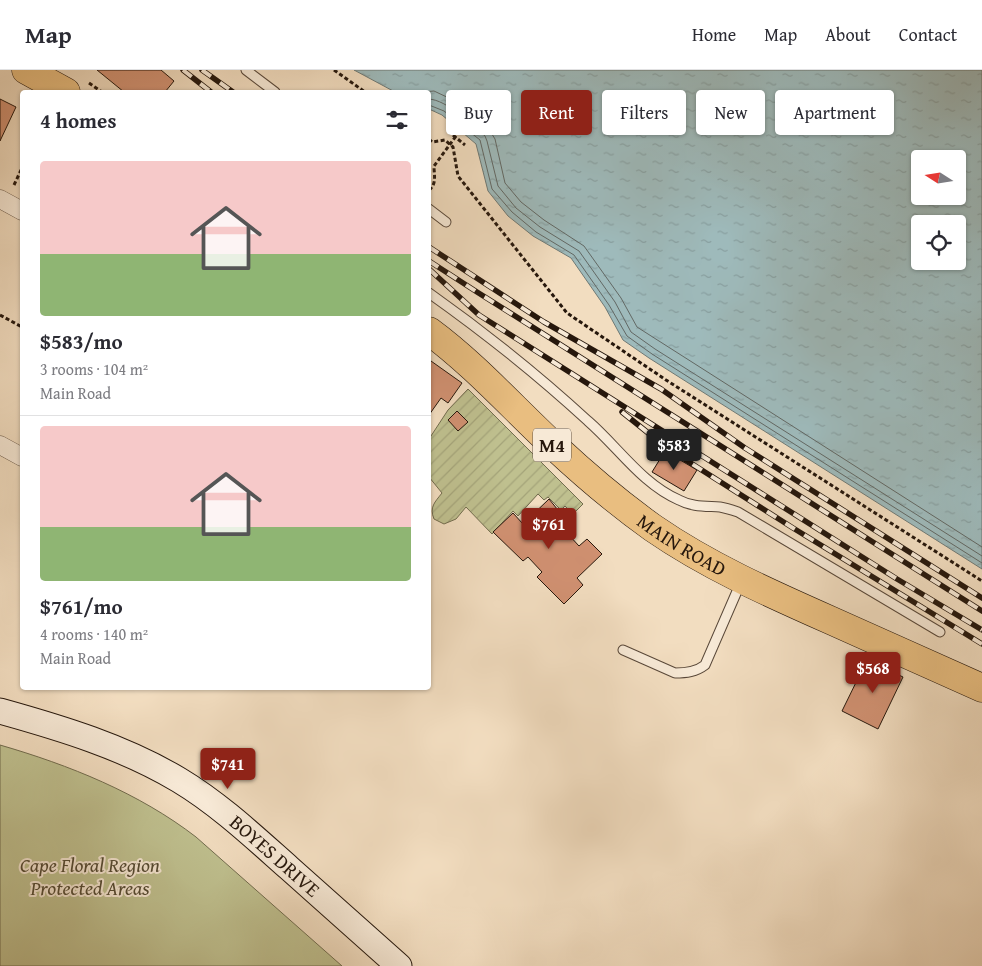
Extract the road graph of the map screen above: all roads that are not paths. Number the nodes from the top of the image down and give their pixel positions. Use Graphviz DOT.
graph roads {
  1 [pos="26,70"];
  2 [pos="246,70"];
  3 [pos="62,90"];
  4 [pos="272,90"];
  5 [pos="5,196"];
  6 [pos="20,209"];
  7 [pos="431,211"];
  8 [pos="446,222"];
  9 [pos="431,294"];
  10 [pos="431,333"];
  11 [pos="0,445"];
  12 [pos="20,456"];
  13 [pos="742,579"];
  14 [pos="940,632"];
  15 [pos="624,650"];
  16 [pos="982,688"];
  17 [pos="0,711"];
  18 [pos="398,966"];
  1 -- 3 [label="main road"];
  2 -- 4 [label="lane"];
  5 -- 6 [label="street"];
  7 -- 8 [label="lane"];
  9 -- 14 [label="lane"];
  10 -- 13 [label="main road, MAIN ROAD / M4"];
  11 -- 12 [label="street"];
  13 -- 15 [label="lane"];
  13 -- 16 [label="main road, MAIN ROAD / M4"];
  17 -- 18 [label="main road, BOYES DRIVE"];
}
